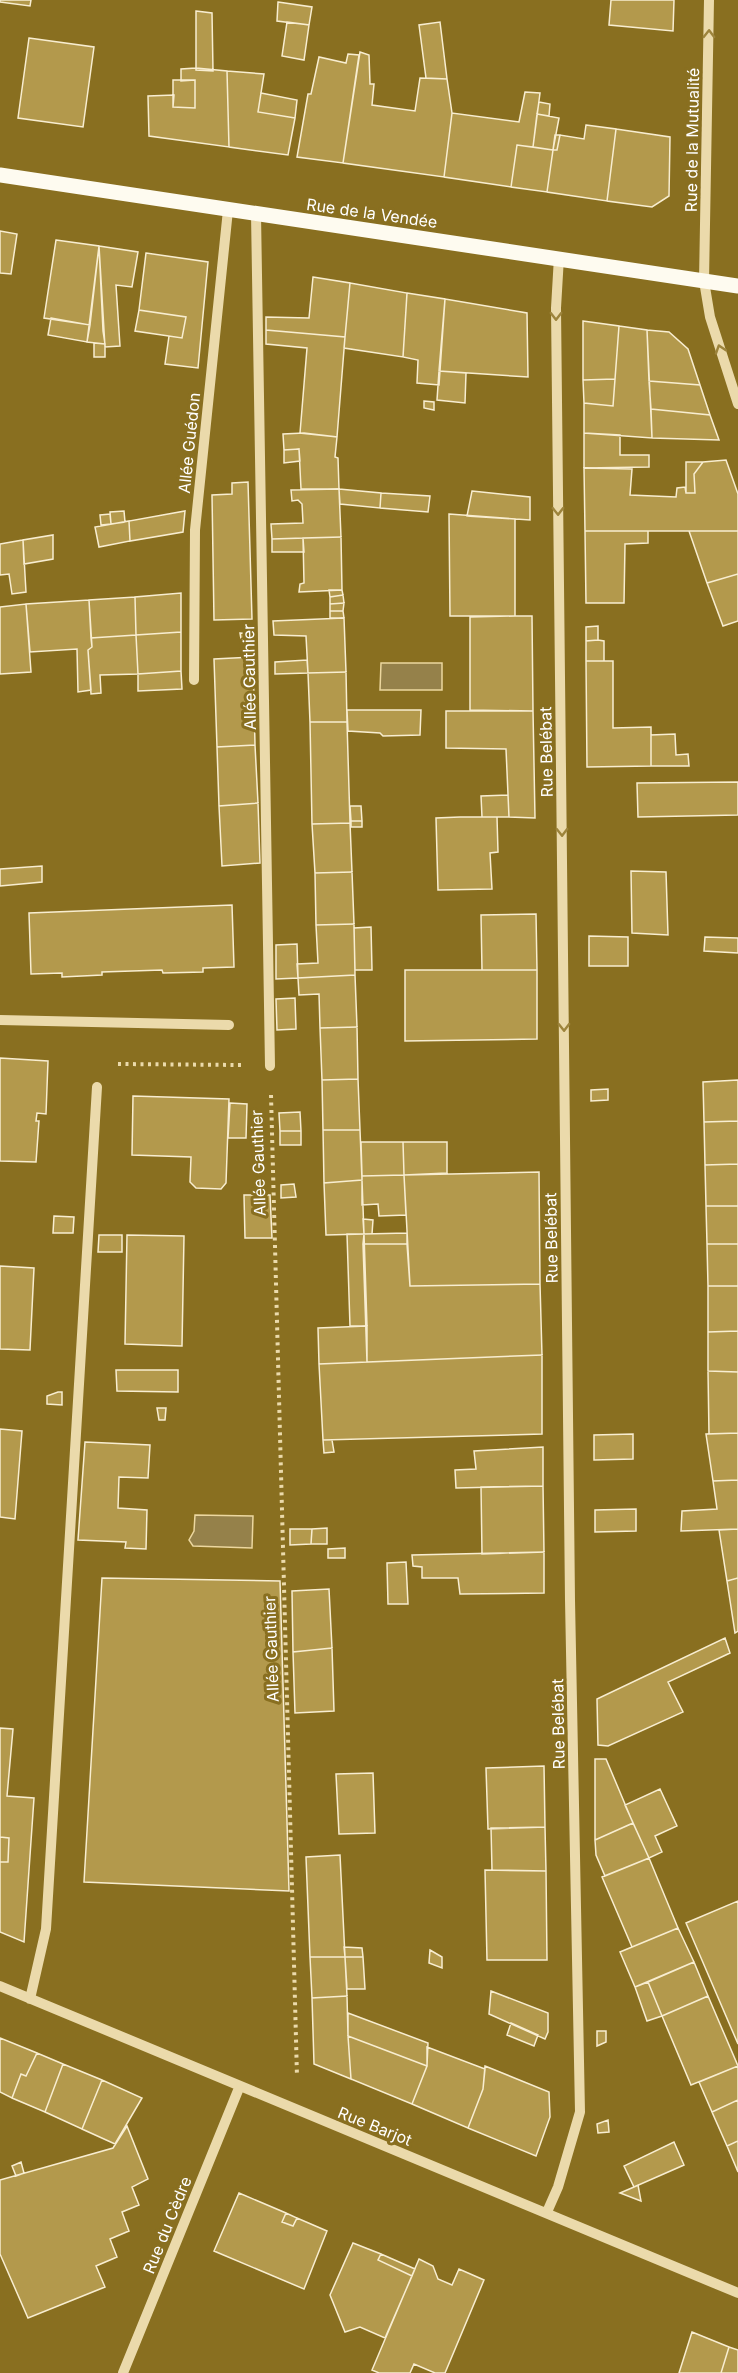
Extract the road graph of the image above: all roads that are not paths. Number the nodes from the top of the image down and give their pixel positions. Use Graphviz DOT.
graph roads {
  1 [pos="709,0"];
  2 [pos="0,175"];
  3 [pos="228,210"];
  4 [pos="256,214"];
  5 [pos="559,257"];
  6 [pos="704,281"];
  7 [pos="738,286"];
  8 [pos="738,404"];
  9 [pos="194,680"];
  10 [pos="0,1020"];
  11 [pos="230,1025"];
  12 [pos="270,1066"];
  13 [pos="97,1087"];
  14 [pos="0,1986"];
  15 [pos="30,1999"];
  16 [pos="239,2088"];
  17 [pos="547,2212"];
  18 [pos="738,2294"];
  19 [pos="123,2373"];
  6 -- 1 [label="street, Rue de la Mutualité, one-way"];
  2 -- 3 [label="main road, Rue de la Vendée"];
  3 -- 4 [label="main road, Rue de la Vendée"];
  3 -- 9 [label="street, Allée Guédon"];
  4 -- 5 [label="main road, Rue de la Vendée"];
  4 -- 12 [label="street, Allée Gauthier"];
  5 -- 6 [label="main road, Rue de la Vendée"];
  5 -- 17 [label="street, Rue Belébat, one-way"];
  6 -- 7 [label="main road, Rue de la Vendée"];
  8 -- 6 [label="street, Rue de la Mutualité, one-way"];
  10 -- 11 [label="street"];
  13 -- 15 [label="street"];
  14 -- 15 [label="street, Rue Barjot"];
  15 -- 16 [label="street, Rue Barjot"];
  16 -- 17 [label="street, Rue Barjot"];
  16 -- 19 [label="street, Rue du Cèdre"];
  17 -- 18 [label="street, Rue Barjot"];
}
